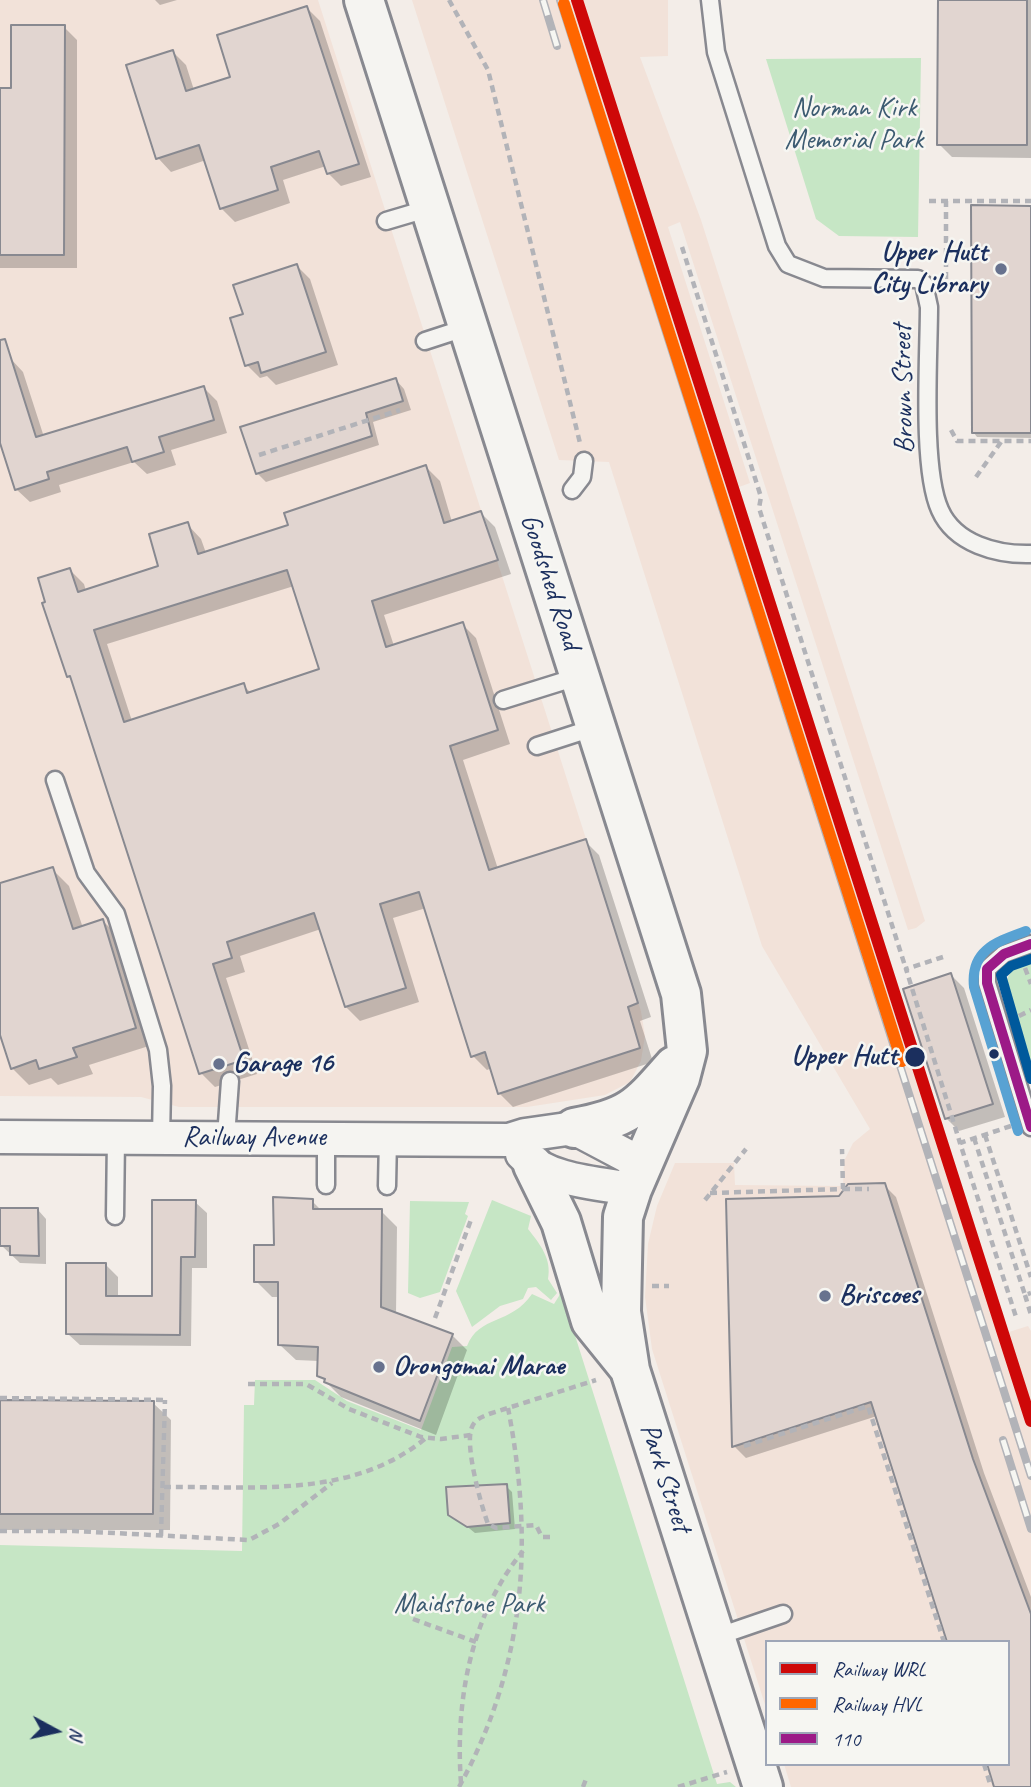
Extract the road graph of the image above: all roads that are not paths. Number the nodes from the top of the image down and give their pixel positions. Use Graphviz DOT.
graph roads {
  1 [pos="364,0"];
  2 [pos="710,0"];
  3 [pos="430,208"];
  4 [pos="386,221"];
  5 [pos="468,327"];
  6 [pos="425,341"];
  7 [pos="584,461"];
  8 [pos="572,490"];
  9 [pos="1031,554"];
  10 [pos="580,676"];
  11 [pos="503,700"];
  12 [pos="596,727"];
  13 [pos="537,746"];
  14 [pos="55,780"];
  15 [pos="1031,944"];
  16 [pos="687,1051"];
  17 [pos="230,1082"];
  18 [pos="1030,1124"];
  19 [pos="575,1128"];
  20 [pos="0,1137"];
  21 [pos="116,1137"];
  22 [pos="161,1138"];
  23 [pos="226,1138"];
  24 [pos="326,1138"];
  25 [pos="388,1139"];
  26 [pos="521,1152"];
  27 [pos="637,1176"];
  28 [pos="326,1185"];
  29 [pos="387,1186"];
  30 [pos="116,1216"];
  31 [pos="613,1375"];
  32 [pos="783,1614"];
  33 [pos="716,1637"];
  34 [pos="759,1775"];
  1 -- 3 [label="street, Goodshed Road"];
  2 -- 9 [label="lane, Brown Street"];
  3 -- 4 [label="lane"];
  3 -- 5 [label="street, Goodshed Road"];
  5 -- 6 [label="lane"];
  5 -- 10 [label="street, Goodshed Road"];
  7 -- 8 [label="lane"];
  10 -- 11 [label="lane"];
  10 -- 12 [label="street, Goodshed Road"];
  12 -- 13 [label="lane"];
  12 -- 16 [label="street, Goodshed Road"];
  14 -- 22 [label="lane"];
  15 -- 18 [label="lane"];
  16 -- 19 [label="street"];
  16 -- 27 [label="street, Goodshed Road"];
  17 -- 23 [label="lane"];
  19 -- 26 [label="street, Railway Avenue"];
  19 -- 27 [label="street"];
  20 -- 21 [label="street, Railway Avenue"];
  21 -- 22 [label="street, Railway Avenue"];
  21 -- 30 [label="lane"];
  22 -- 23 [label="street, Railway Avenue"];
  23 -- 24 [label="street, Railway Avenue"];
  24 -- 25 [label="street, Railway Avenue"];
  24 -- 28 [label="lane"];
  25 -- 26 [label="street, Railway Avenue"];
  25 -- 29 [label="lane"];
  26 -- 27 [label="street, Railway Avenue"];
  26 -- 31 [label="street"];
  27 -- 31 [label="street, Park Street"];
  31 -- 33 [label="street, Park Street"];
  32 -- 33 [label="lane"];
  33 -- 34 [label="street, Park Street"];
}
